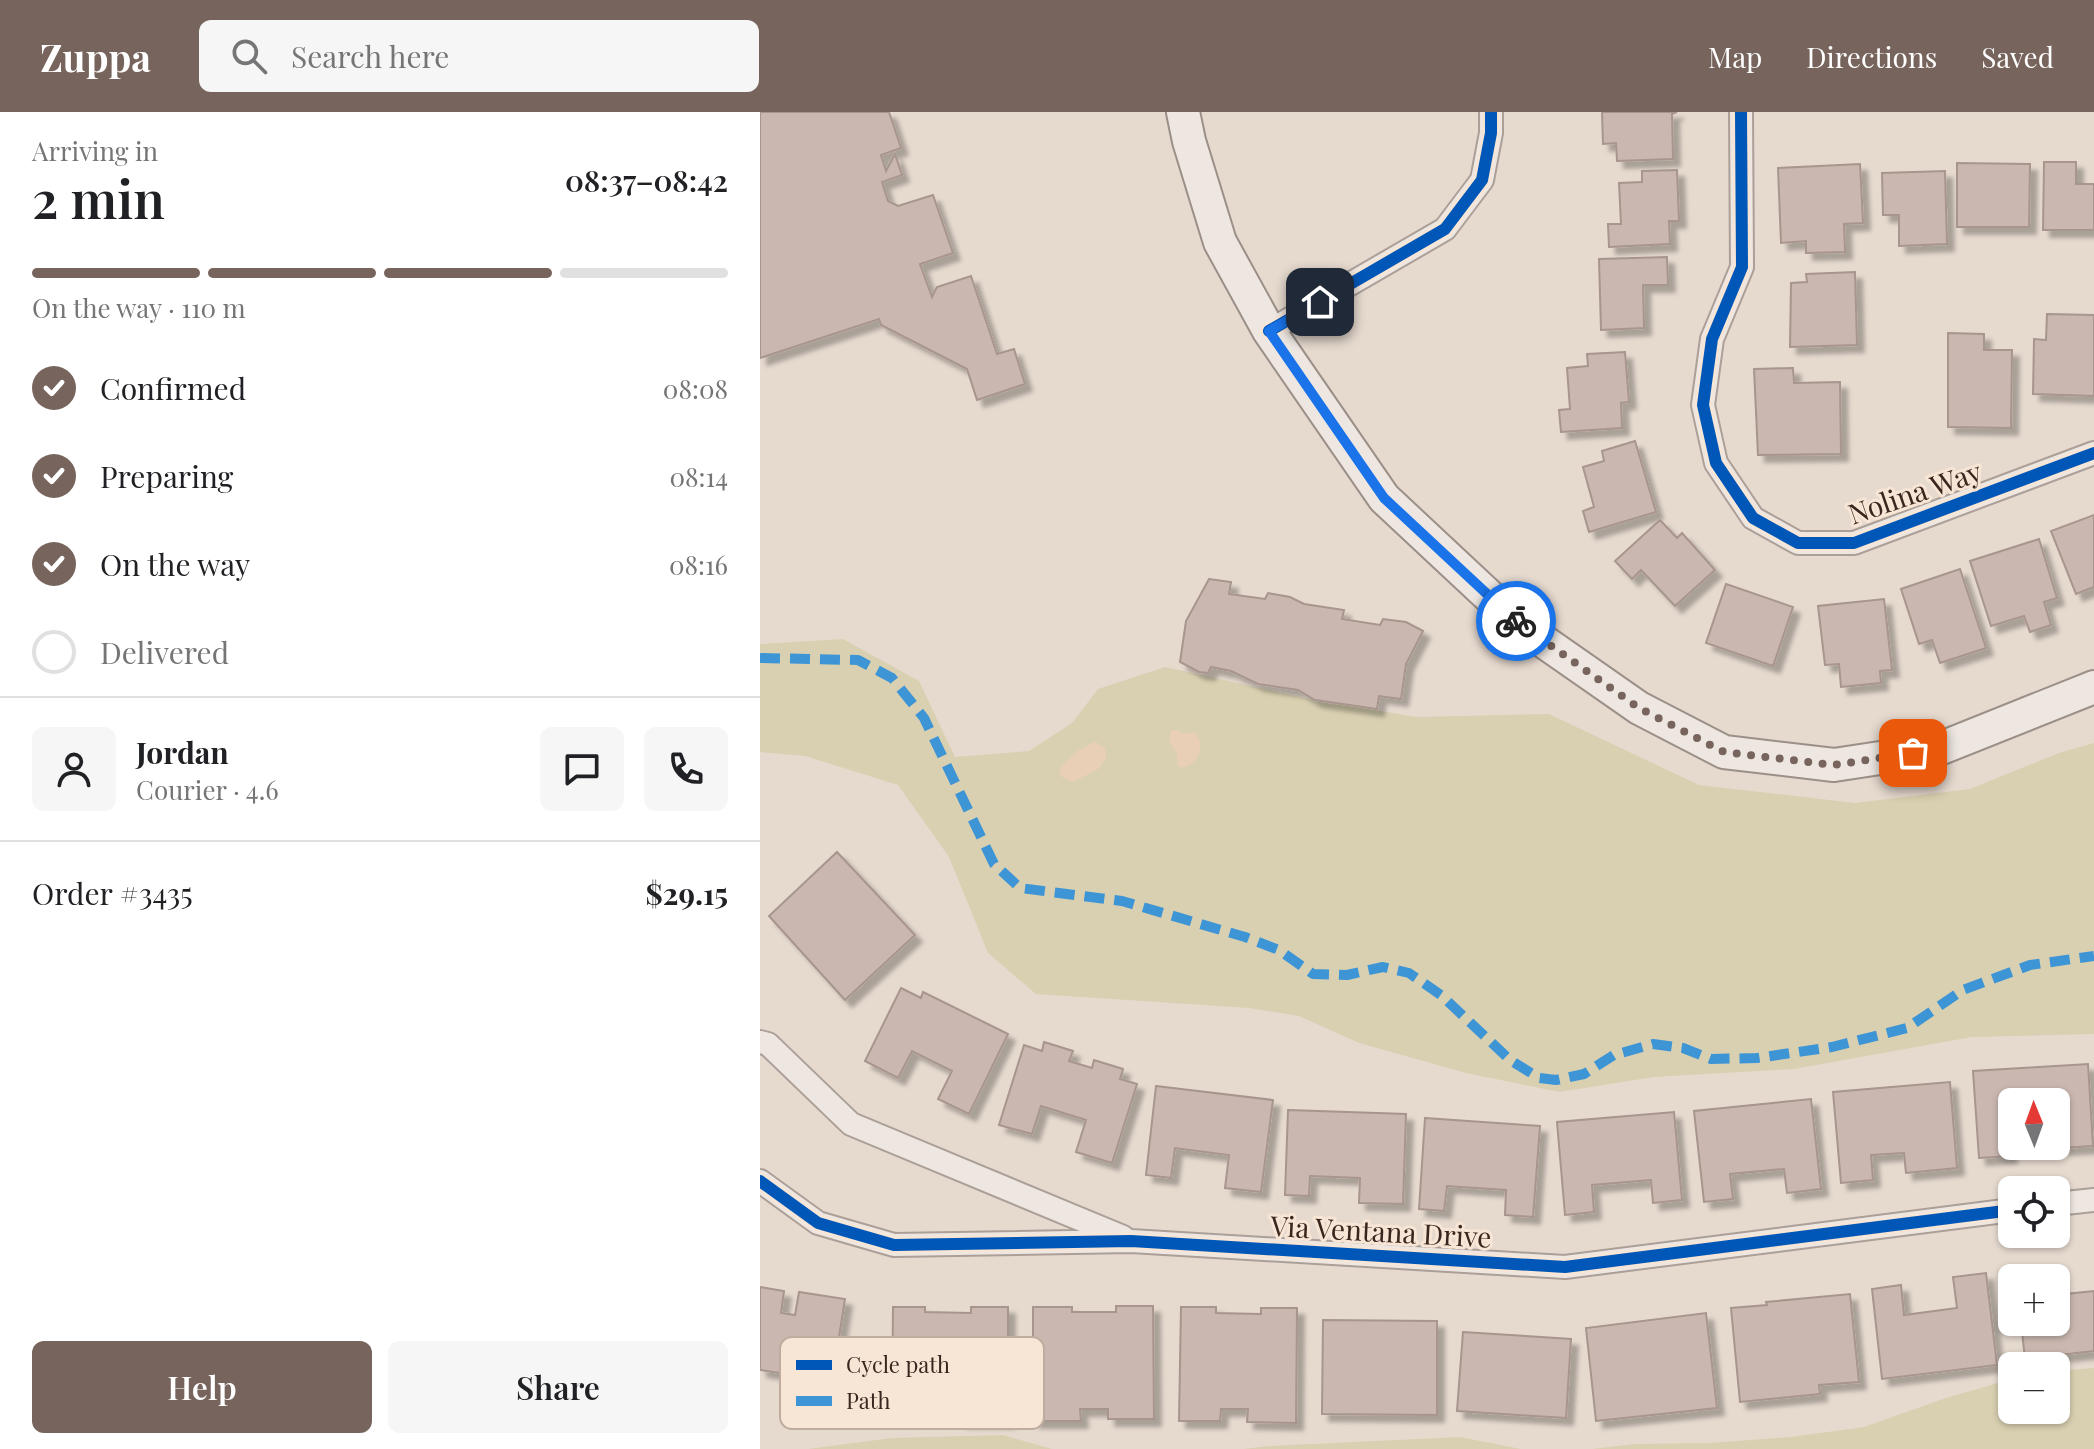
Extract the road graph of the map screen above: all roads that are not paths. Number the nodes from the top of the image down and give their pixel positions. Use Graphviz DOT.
graph roads {
  1 [pos="1183,112"];
  2 [pos="1491,112"];
  3 [pos="1741,112"];
  4 [pos="1269,331"];
  5 [pos="2094,453"];
  6 [pos="2094,687"];
  7 [pos="760,1042"];
  8 [pos="760,1181"];
  9 [pos="2094,1200"];
  10 [pos="2070,1203"];
  11 [pos="1998,1212"];
  12 [pos="1131,1241"];
  1 -- 4 [label="main road"];
  2 -- 4 [label="street"];
  3 -- 5 [label="street, Nolina Way"];
  4 -- 6 [label="main road"];
  7 -- 12 [label="street, Via Ventana Drive"];
  8 -- 12 [label="street, Via Ventana Drive"];
  9 -- 10 [label="street"];
  11 -- 12 [label="street, Via Ventana Drive"];
}
